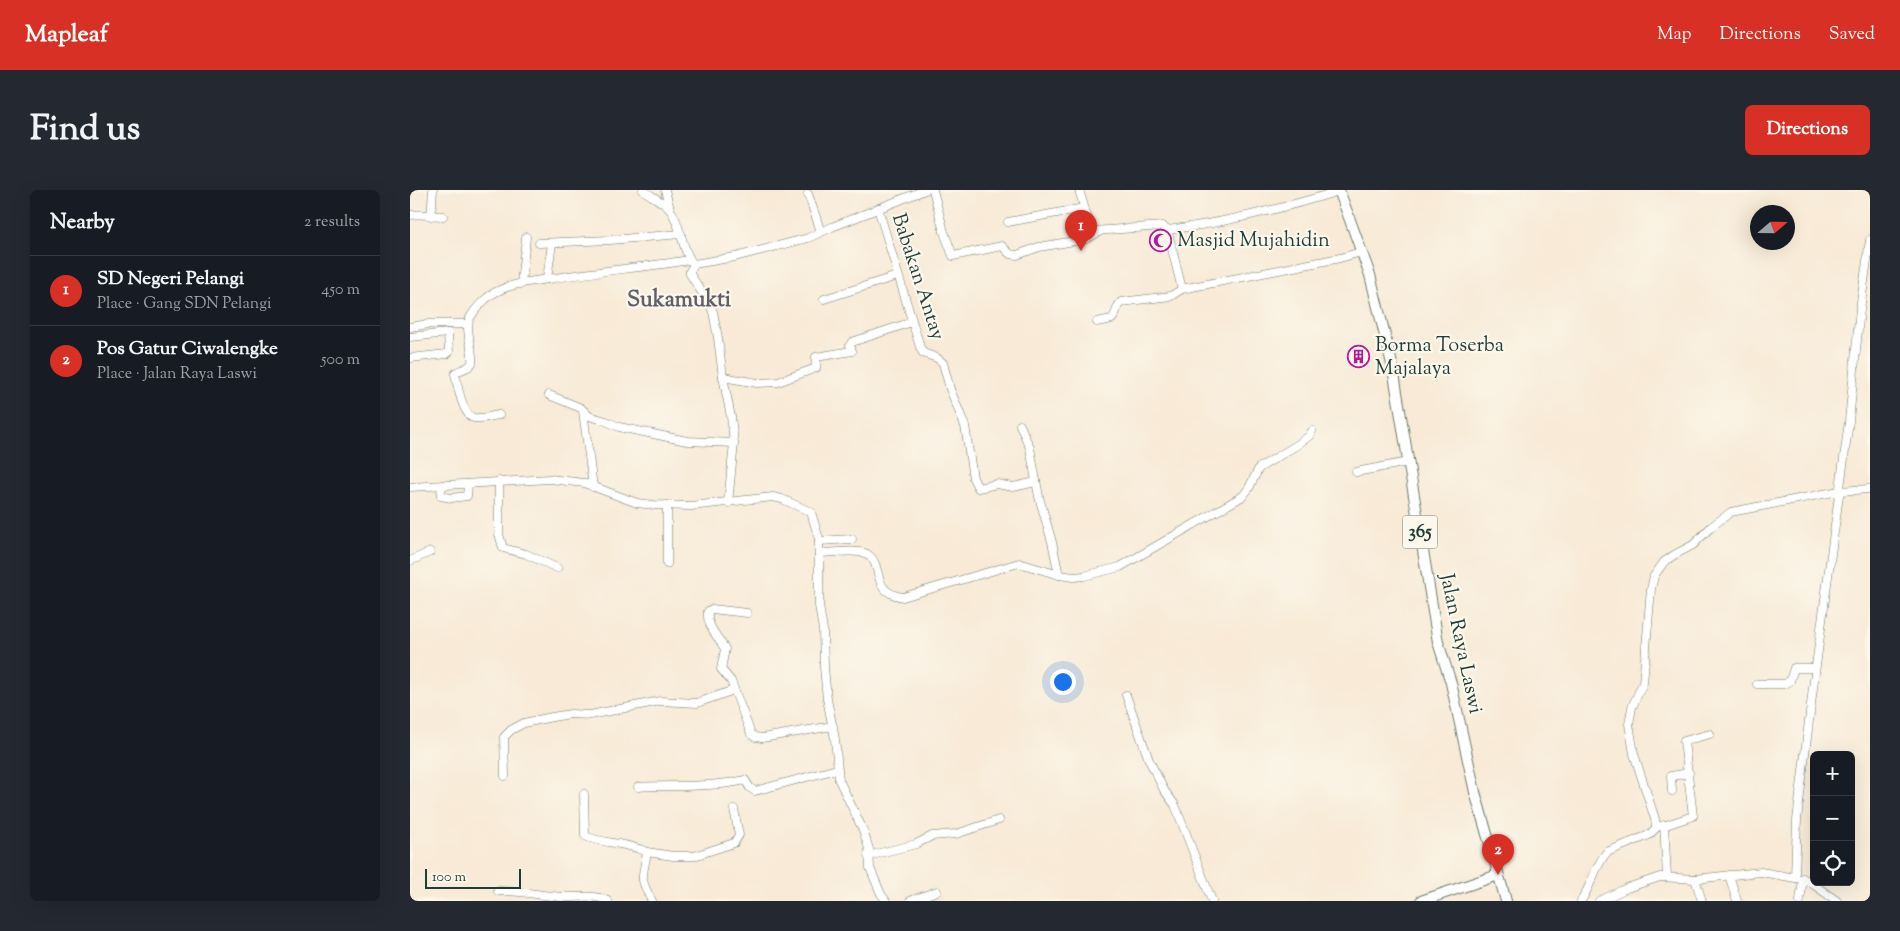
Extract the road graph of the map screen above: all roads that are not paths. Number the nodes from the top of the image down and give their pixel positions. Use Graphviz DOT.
graph roads {
  1 [pos="432,190"];
  2 [pos="643,190"];
  3 [pos="666,190"];
  4 [pos="925,190"];
  5 [pos="933,190"];
  6 [pos="1079,190"];
  7 [pos="1339,190"];
  8 [pos="808,194"];
  9 [pos="878,208"];
  10 [pos="1084,208"];
  11 [pos="670,209"];
  12 [pos="410,215"];
  13 [pos="431,216"];
  14 [pos="443,216"];
  15 [pos="1008,222"];
  16 [pos="1167,230"];
  17 [pos="1101,231"];
  18 [pos="821,232"];
  19 [pos="681,234"];
  20 [pos="526,237"];
  21 [pos="1870,240"];
  22 [pos="540,243"];
  23 [pos="552,243"];
  24 [pos="1361,252"];
  25 [pos="691,262"];
  26 [pos="898,276"];
  27 [pos="547,279"];
  28 [pos="521,284"];
  29 [pos="1182,290"];
  30 [pos="824,299"];
  31 [pos="1866,301"];
  32 [pos="912,322"];
  33 [pos="1098,322"];
  34 [pos="468,324"];
  35 [pos="410,327"];
  36 [pos="410,337"];
  37 [pos="410,358"];
  38 [pos="723,377"];
  39 [pos="548,395"];
  40 [pos="583,411"];
  41 [pos="498,415"];
  42 [pos="1020,425"];
  43 [pos="1312,431"];
  44 [pos="734,443"];
  45 [pos="1408,462"];
  46 [pos="1356,472"];
  47 [pos="499,481"];
  48 [pos="1036,482"];
  49 [pos="468,484"];
  50 [pos="442,485"];
  51 [pos="593,486"];
  52 [pos="410,487"];
  53 [pos="1870,489"];
  54 [pos="1838,496"];
  55 [pos="728,503"];
  56 [pos="667,505"];
  57 [pos="852,539"];
  58 [pos="819,541"];
  59 [pos="430,552"];
  60 [pos="820,554"];
  61 [pos="410,561"];
  62 [pos="667,564"];
  63 [pos="556,568"];
  64 [pos="1059,575"];
  65 [pos="747,613"];
  66 [pos="1815,668"];
  67 [pos="1757,684"];
  68 [pos="734,690"];
  69 [pos="1126,695"];
  70 [pos="833,726"];
  71 [pos="1710,734"];
  72 [pos="838,770"];
  73 [pos="1689,773"];
  74 [pos="505,776"];
  75 [pos="638,787"];
  76 [pos="1672,791"];
  77 [pos="584,794"];
  78 [pos="734,809"];
  79 [pos="999,820"];
  80 [pos="1660,826"];
  81 [pos="647,852"];
  82 [pos="868,856"];
  83 [pos="1498,875"];
  84 [pos="1729,875"];
  85 [pos="1667,876"];
  86 [pos="1799,878"];
  87 [pos="1695,879"];
  88 [pos="498,891"];
  89 [pos="937,891"];
  90 [pos="608,901"];
  91 [pos="652,901"];
  92 [pos="886,901"];
  93 [pos="910,901"];
  94 [pos="1212,901"];
  95 [pos="1421,901"];
  96 [pos="1506,901"];
  97 [pos="1581,901"];
  98 [pos="1599,901"];
  99 [pos="1702,901"];
  100 [pos="1736,901"];
  101 [pos="1800,901"];
  102 [pos="1837,901"];
  1 -- 13 [label="street"];
  2 -- 11 [label="street"];
  3 -- 11 [label="street"];
  4 -- 9 [label="street"];
  5 -- 17 [label="street"];
  6 -- 10 [label="street"];
  7 -- 16 [label="street"];
  7 -- 24 [label="main road, Jalan Raya Laswi / 365"];
  8 -- 18 [label="street"];
  9 -- 18 [label="street"];
  9 -- 26 [label="street, Babakan Antay"];
  10 -- 15 [label="street"];
  10 -- 17 [label="street"];
  11 -- 19 [label="street"];
  12 -- 13 [label="street"];
  13 -- 14 [label="street"];
  16 -- 17 [label="street"];
  16 -- 29 [label="street"];
  18 -- 25 [label="street"];
  19 -- 23 [label="street"];
  19 -- 25 [label="street"];
  20 -- 28 [label="street"];
  21 -- 31 [label="street"];
  22 -- 23 [label="street"];
  23 -- 27 [label="street"];
  24 -- 29 [label="street"];
  24 -- 45 [label="main road, Jalan Raya Laswi / 365"];
  25 -- 27 [label="street"];
  25 -- 38 [label="street"];
  26 -- 30 [label="street"];
  26 -- 32 [label="street, Babakan Antay"];
  27 -- 28 [label="street"];
  28 -- 34 [label="street"];
  29 -- 33 [label="street"];
  31 -- 54 [label="street"];
  32 -- 38 [label="street"];
  32 -- 48 [label="street, Babakan Antay"];
  34 -- 35 [label="street"];
  34 -- 41 [label="street"];
  36 -- 37 [label="street"];
  38 -- 44 [label="street"];
  39 -- 40 [label="street"];
  40 -- 44 [label="street"];
  40 -- 51 [label="street"];
  42 -- 48 [label="street"];
  43 -- 64 [label="street"];
  44 -- 55 [label="street"];
  45 -- 46 [label="street"];
  45 -- 83 [label="main road, Jalan Raya Laswi / 365"];
  47 -- 49 [label="street"];
  47 -- 51 [label="street"];
  47 -- 63 [label="street"];
  48 -- 64 [label="street"];
  49 -- 50 [label="street"];
  49 -- 50 [label="street"];
  50 -- 52 [label="street"];
  51 -- 56 [label="street"];
  53 -- 54 [label="street"];
  54 -- 66 [label="street"];
  54 -- 80 [label="street"];
  55 -- 56 [label="street"];
  55 -- 58 [label="street"];
  56 -- 62 [label="street"];
  57 -- 58 [label="street"];
  58 -- 60 [label="street"];
  59 -- 61 [label="street"];
  60 -- 64 [label="street"];
  60 -- 70 [label="street"];
  65 -- 68 [label="street"];
  66 -- 67 [label="street"];
  66 -- 86 [label="street"];
  68 -- 70 [label="street"];
  68 -- 74 [label="street"];
  69 -- 94 [label="street"];
  70 -- 72 [label="street"];
  71 -- 73 [label="street"];
  72 -- 75 [label="street"];
  72 -- 82 [label="street"];
  73 -- 76 [label="street"];
  73 -- 80 [label="street"];
  77 -- 81 [label="street"];
  78 -- 81 [label="street"];
  79 -- 82 [label="street"];
  80 -- 85 [label="street"];
  80 -- 97 [label="street"];
  81 -- 91 [label="street"];
  82 -- 92 [label="street"];
  83 -- 95 [label="main road"];
  83 -- 96 [label="main road, Jalan Raya Laswi / 365"];
  84 -- 86 [label="street"];
  84 -- 87 [label="street"];
  84 -- 100 [label="street"];
  85 -- 87 [label="street"];
  85 -- 98 [label="street"];
  86 -- 101 [label="street"];
  86 -- 102 [label="street"];
  87 -- 99 [label="street"];
  88 -- 90 [label="street"];
  89 -- 93 [label="street"];
}
